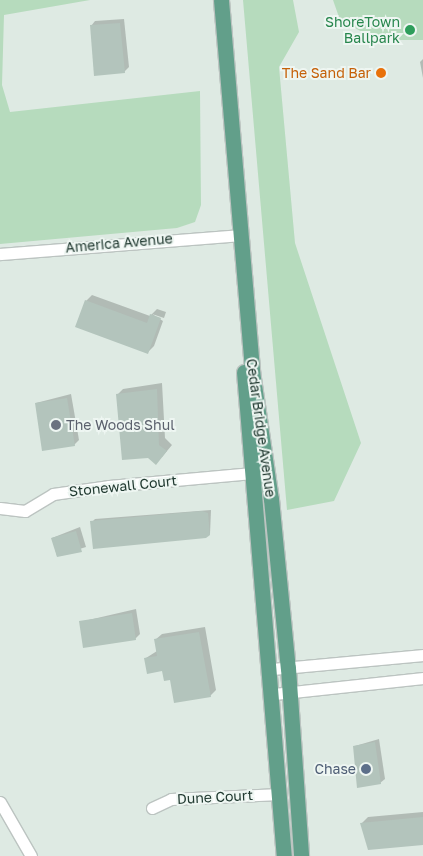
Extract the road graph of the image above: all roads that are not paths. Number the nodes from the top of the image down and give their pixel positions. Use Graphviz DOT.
graph roads {
  1 [pos="221,0"];
  2 [pos="239,235"];
  3 [pos="0,254"];
  4 [pos="249,335"];
  5 [pos="252,473"];
  6 [pos="0,508"];
  7 [pos="423,655"];
  8 [pos="288,668"];
  9 [pos="272,669"];
  10 [pos="423,678"];
  11 [pos="290,692"];
  12 [pos="274,694"];
  13 [pos="280,794"];
  14 [pos="0,802"];
  15 [pos="152,808"];
  16 [pos="31,856"];
  17 [pos="284,856"];
  18 [pos="301,856"];
  1 -- 2 [label="main road, Cedar Bridge Avenue"];
  2 -- 3 [label="street, America Avenue"];
  2 -- 4 [label="main road, Cedar Bridge Avenue"];
  4 -- 5 [label="main road"];
  4 -- 8 [label="main road, Cedar Bridge Avenue"];
  5 -- 6 [label="street, Stonewall Court"];
  5 -- 9 [label="main road"];
  7 -- 8 [label="street"];
  8 -- 9 [label="street"];
  8 -- 11 [label="main road, Cedar Bridge Avenue"];
  9 -- 12 [label="main road"];
  10 -- 11 [label="street"];
  11 -- 12 [label="street"];
  11 -- 18 [label="main road, Cedar Bridge Avenue"];
  12 -- 13 [label="main road"];
  13 -- 15 [label="street, Dune Court"];
  13 -- 17 [label="main road"];
  14 -- 16 [label="street"];
}
